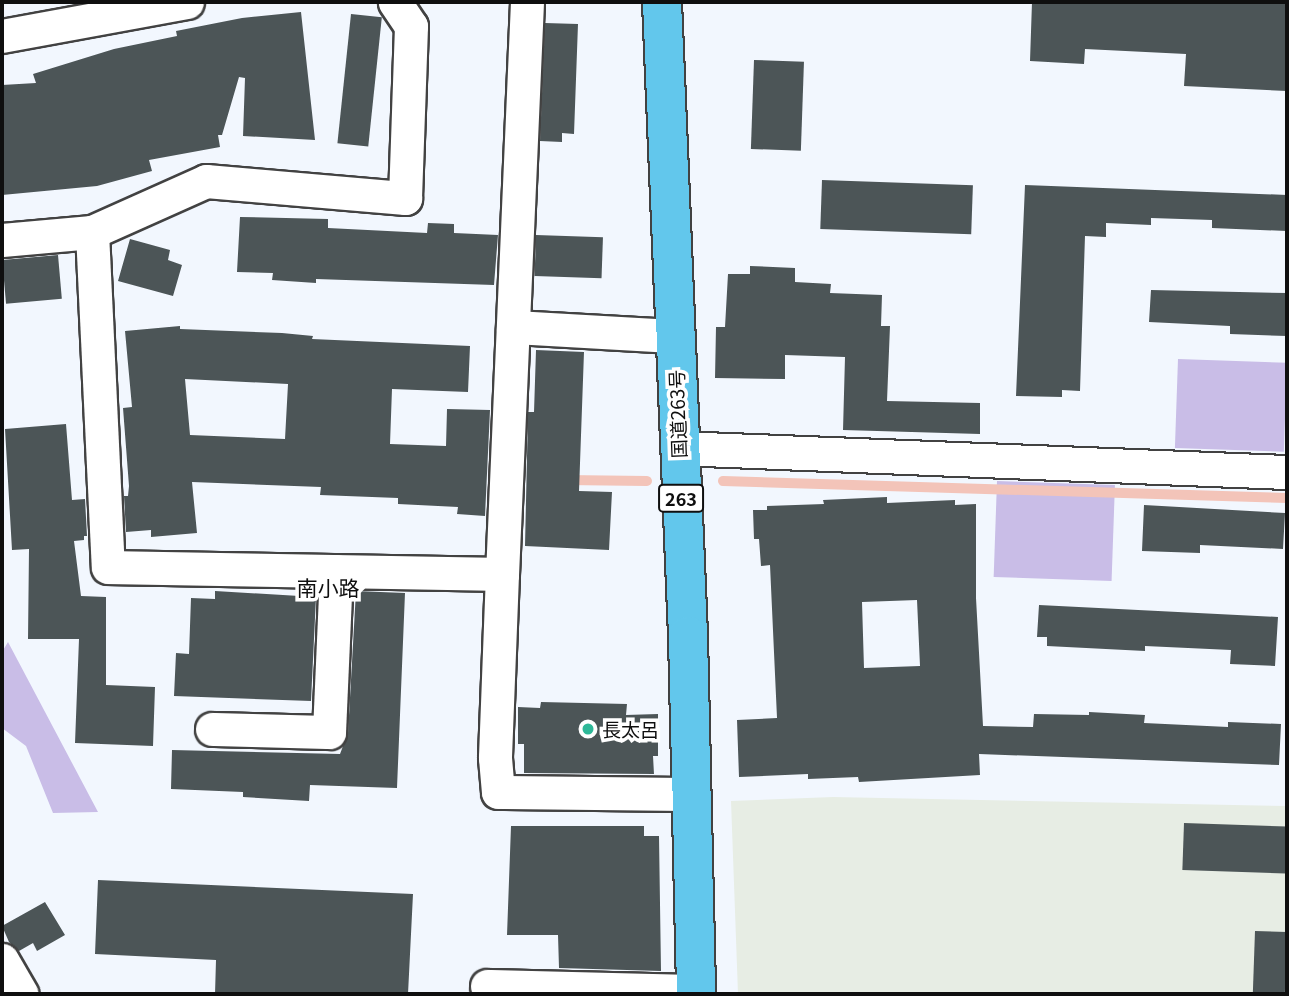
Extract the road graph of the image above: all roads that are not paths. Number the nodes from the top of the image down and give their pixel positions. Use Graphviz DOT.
graph roads {
  1 [pos="187,2"];
  2 [pos="396,2"];
  3 [pos="527,2"];
  4 [pos="662,2"];
  5 [pos="2,36"];
  6 [pos="92,232"];
  7 [pos="2,240"];
  8 [pos="513,327"];
  9 [pos="674,336"];
  10 [pos="678,447"];
  11 [pos="1287,472"];
  12 [pos="335,571"];
  13 [pos="502,574"];
  14 [pos="212,729"];
  15 [pos="691,794"];
  16 [pos="2,960"];
  17 [pos="487,986"];
  18 [pos="696,993"];
  19 [pos="22,994"];
  1 -- 5 [label="street"];
  2 -- 6 [label="street"];
  3 -- 8 [label="street"];
  4 -- 9 [label="highway, 国道263号 / 263"];
  6 -- 7 [label="street"];
  6 -- 12 [label="street"];
  8 -- 9 [label="street"];
  8 -- 13 [label="street"];
  9 -- 10 [label="highway, 国道263号 / 263"];
  10 -- 11 [label="street"];
  10 -- 15 [label="highway, 国道263号 / 263"];
  12 -- 13 [label="street"];
  12 -- 14 [label="street"];
  13 -- 15 [label="street"];
  15 -- 18 [label="highway, 国道263号 / 263"];
  16 -- 19 [label="street"];
  17 -- 18 [label="street"];
}
